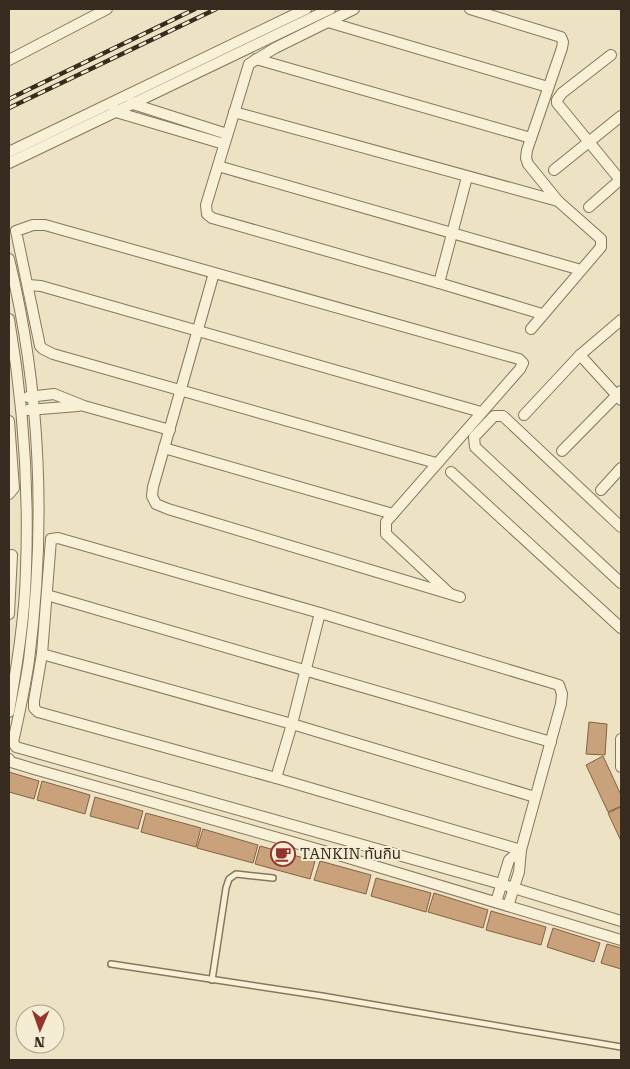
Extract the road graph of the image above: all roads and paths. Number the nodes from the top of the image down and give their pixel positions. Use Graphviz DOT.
graph roads {
  1 [pos="107,9"];
  2 [pos="306,9"];
  3 [pos="330,9"];
  4 [pos="354,9"];
  5 [pos="470,9"];
  6 [pos="328,22"];
  7 [pos="611,55"];
  8 [pos="256,59"];
  9 [pos="9,60"];
  10 [pos="548,87"];
  11 [pos="131,99"];
  12 [pos="113,108"];
  13 [pos="234,112"];
  14 [pos="621,116"];
  15 [pos="227,134"];
  16 [pos="531,138"];
  17 [pos="589,142"];
  18 [pos="224,144"];
  19 [pos="9,152"];
  20 [pos="9,163"];
  21 [pos="218,166"];
  22 [pos="554,170"];
  23 [pos="467,176"];
  24 [pos="621,180"];
  25 [pos="558,201"];
  26 [pos="589,207"];
  27 [pos="453,233"];
  28 [pos="9,259"];
  29 [pos="581,270"];
  30 [pos="214,273"];
  31 [pos="439,282"];
  32 [pos="28,285"];
  33 [pos="542,314"];
  34 [pos="9,319"];
  35 [pos="621,320"];
  36 [pos="530,329"];
  37 [pos="198,331"];
  38 [pos="580,355"];
  39 [pos="182,391"];
  40 [pos="620,395"];
  41 [pos="33,396"];
  42 [pos="20,398"];
  43 [pos="84,406"];
  44 [pos="34,409"];
  45 [pos="20,410"];
  46 [pos="481,412"];
  47 [pos="524,415"];
  48 [pos="9,421"];
  49 [pos="170,430"];
  50 [pos="10,439"];
  51 [pos="164,448"];
  52 [pos="562,451"];
  53 [pos="436,463"];
  54 [pos="621,468"];
  55 [pos="451,472"];
  56 [pos="601,490"];
  57 [pos="9,494"];
  58 [pos="393,514"];
  59 [pos="621,527"];
  60 [pos="38,528"];
  61 [pos="26,529"];
  62 [pos="9,556"];
  63 [pos="621,584"];
  64 [pos="449,592"];
  65 [pos="47,596"];
  66 [pos="460,597"];
  67 [pos="320,612"];
  68 [pos="9,614"];
  69 [pos="621,628"];
  70 [pos="42,654"];
  71 [pos="13,662"];
  72 [pos="28,665"];
  73 [pos="306,670"];
  74 [pos="9,712"];
  75 [pos="292,724"];
  76 [pos="621,739"];
  77 [pos="550,742"];
  78 [pos="22,749"];
  79 [pos="10,760"];
  80 [pos="621,761"];
  81 [pos="276,778"];
  82 [pos="179,793"];
  83 [pos="535,797"];
  84 [pos="175,809"];
  85 [pos="348,842"];
  86 [pos="521,850"];
  87 [pos="345,857"];
  88 [pos="274,878"];
  89 [pos="501,884"];
  90 [pos="514,888"];
  91 [pos="496,902"];
  92 [pos="508,906"];
  93 [pos="621,921"];
  94 [pos="621,940"];
  95 [pos="111,964"];
  96 [pos="212,980"];
  97 [pos="621,1047"];
  1 -- 9 [label="street"];
  2 -- 11 [label="street"];
  3 -- 11 [label="street"];
  4 -- 6 [label="street"];
  5 -- 10 [label="street"];
  6 -- 8 [label="street"];
  6 -- 10 [label="street"];
  7 -- 17 [label="street"];
  8 -- 13 [label="street"];
  8 -- 16 [label="street"];
  10 -- 16 [label="street"];
  11 -- 12 [label="street"];
  11 -- 15 [label="street"];
  12 -- 18 [label="street"];
  12 -- 19 [label="street"];
  12 -- 20 [label="street"];
  13 -- 15 [label="street"];
  13 -- 23 [label="street"];
  14 -- 17 [label="street"];
  15 -- 18 [label="street"];
  16 -- 25 [label="street"];
  17 -- 22 [label="street"];
  17 -- 24 [label="street"];
  18 -- 21 [label="street"];
  21 -- 27 [label="street"];
  21 -- 31 [label="street"];
  23 -- 25 [label="street"];
  23 -- 27 [label="street"];
  24 -- 26 [label="street"];
  25 -- 29 [label="street"];
  27 -- 29 [label="street"];
  27 -- 31 [label="street"];
  28 -- 41 [label="street"];
  29 -- 33 [label="street"];
  30 -- 32 [label="street"];
  30 -- 37 [label="street"];
  30 -- 46 [label="street"];
  31 -- 33 [label="street"];
  32 -- 37 [label="street"];
  32 -- 39 [label="street"];
  33 -- 36 [label="street"];
  34 -- 42 [label="street"];
  35 -- 38 [label="street"];
  37 -- 39 [label="street"];
  37 -- 46 [label="street"];
  38 -- 40 [label="street"];
  38 -- 47 [label="street"];
  39 -- 49 [label="street"];
  39 -- 53 [label="street"];
  40 -- 52 [label="street"];
  41 -- 42 [label="street"];
  41 -- 43 [label="street"];
  41 -- 44 [label="street"];
  42 -- 45 [label="street"];
  43 -- 44 [label="street"];
  43 -- 49 [label="street"];
  44 -- 45 [label="street"];
  44 -- 60 [label="street"];
  45 -- 61 [label="street"];
  46 -- 53 [label="street"];
  48 -- 50 [label="street"];
  49 -- 51 [label="street"];
  50 -- 57 [label="street"];
  51 -- 58 [label="street"];
  51 -- 64 [label="street"];
  53 -- 58 [label="street"];
  54 -- 56 [label="street"];
  55 -- 69 [label="street"];
  58 -- 64 [label="street"];
  59 -- 63 [label="street"];
  60 -- 61 [label="street"];
  60 -- 72 [label="street"];
  61 -- 71 [label="street"];
  62 -- 68 [label="street"];
  64 -- 66 [label="street"];
  65 -- 67 [label="street"];
  65 -- 70 [label="street"];
  65 -- 73 [label="street"];
  67 -- 73 [label="street"];
  67 -- 77 [label="street"];
  70 -- 75 [label="street"];
  70 -- 81 [label="street"];
  71 -- 72 [label="street"];
  71 -- 74 [label="street"];
  72 -- 78 [label="street"];
  73 -- 75 [label="street"];
  73 -- 77 [label="street"];
  75 -- 81 [label="street"];
  75 -- 83 [label="street"];
  76 -- 80 [label="street"];
  77 -- 83 [label="street"];
  78 -- 79 [label="street"];
  78 -- 82 [label="street"];
  79 -- 84 [label="street"];
  81 -- 86 [label="street"];
  82 -- 84 [label="street"];
  82 -- 85 [label="street"];
  83 -- 86 [label="street"];
  84 -- 87 [label="street"];
  85 -- 87 [label="street"];
  85 -- 89 [label="street"];
  86 -- 89 [label="street"];
  86 -- 90 [label="street"];
  87 -- 91 [label="street"];
  88 -- 96 [label="lane"];
  89 -- 90 [label="street"];
  89 -- 91 [label="street"];
  90 -- 92 [label="street"];
  90 -- 93 [label="street"];
  91 -- 92 [label="street"];
  92 -- 94 [label="street"];
  95 -- 96 [label="lane"];
  96 -- 97 [label="lane"];
}
